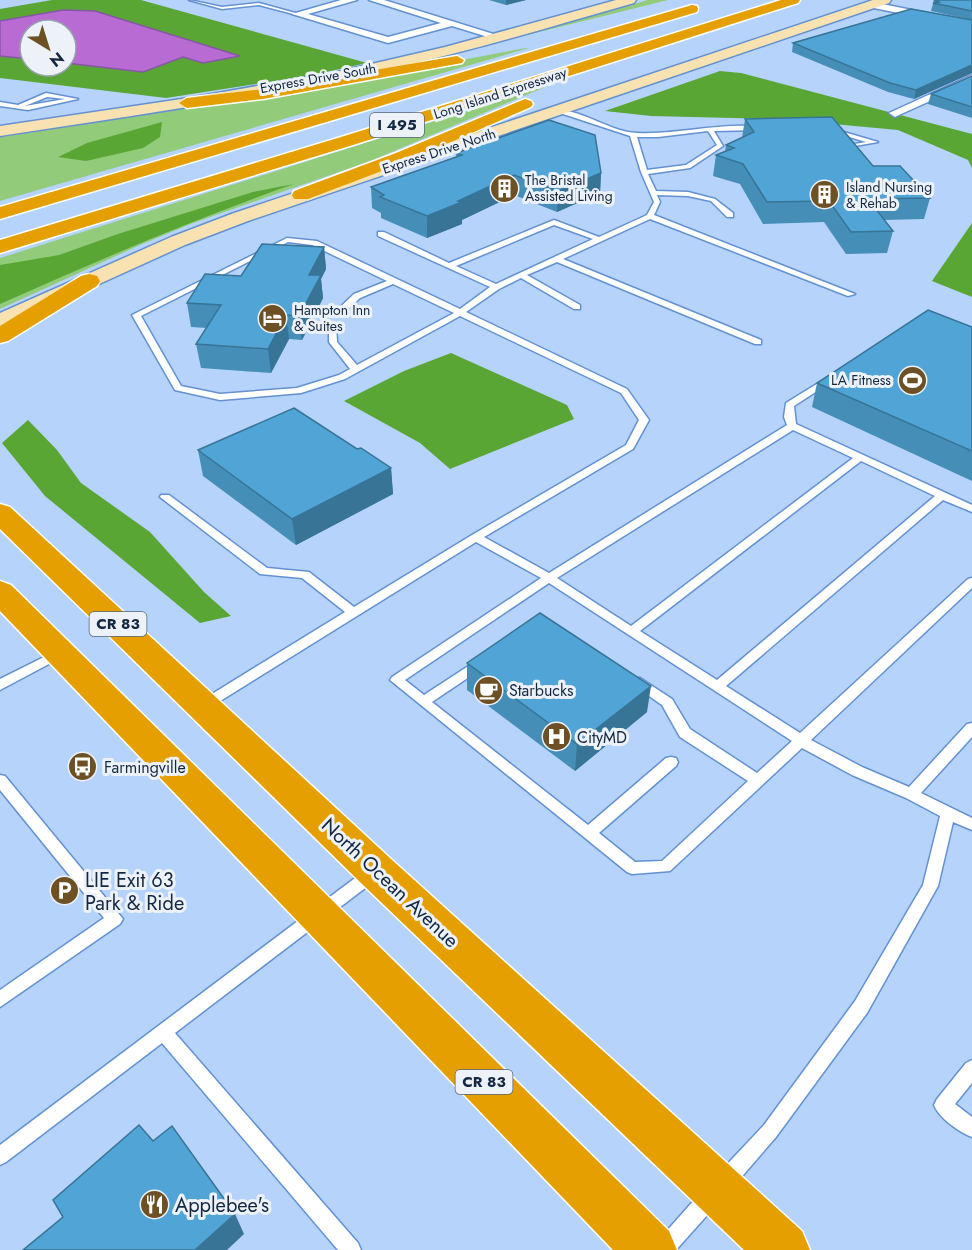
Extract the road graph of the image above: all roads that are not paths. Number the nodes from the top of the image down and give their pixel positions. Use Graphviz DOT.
graph roads {
  1 [pos="191,0"];
  2 [pos="352,0"];
  3 [pos="374,0"];
  4 [pos="630,0"];
  5 [pos="794,0"];
  6 [pos="800,0"];
  7 [pos="879,2"];
  8 [pos="297,14"];
  9 [pos="453,23"];
  10 [pos="972,25"];
  11 [pos="498,37"];
  12 [pos="972,78"];
  13 [pos="187,103"];
  14 [pos="0,104"];
  15 [pos="18,107"];
  16 [pos="559,111"];
  17 [pos="895,113"];
  18 [pos="816,127"];
  19 [pos="769,128"];
  20 [pos="710,129"];
  21 [pos="0,131"];
  22 [pos="633,135"];
  23 [pos="851,146"];
  24 [pos="644,172"];
  25 [pos="653,193"];
  26 [pos="301,195"];
  27 [pos="0,213"];
  28 [pos="730,215"];
  29 [pos="650,216"];
  30 [pos="381,234"];
  31 [pos="599,239"];
  32 [pos="0,247"];
  33 [pos="556,259"];
  34 [pos="449,266"];
  35 [pos="521,275"];
  36 [pos="89,281"];
  37 [pos="393,281"];
  38 [pos="496,287"];
  39 [pos="851,294"];
  40 [pos="577,307"];
  41 [pos="339,313"];
  42 [pos="460,313"];
  43 [pos="0,322"];
  44 [pos="332,326"];
  45 [pos="0,336"];
  46 [pos="758,342"];
  47 [pos="356,370"];
  48 [pos="837,374"];
  49 [pos="792,426"];
  50 [pos="860,457"];
  51 [pos="942,495"];
  52 [pos="165,497"];
  53 [pos="0,501"];
  54 [pos="972,509"];
  55 [pos="0,513"];
  56 [pos="477,537"];
  57 [pos="32,543"];
  58 [pos="549,578"];
  59 [pos="972,582"];
  60 [pos="0,592"];
  61 [pos="354,614"];
  62 [pos="631,632"];
  63 [pos="60,653"];
  64 [pos="492,656"];
  65 [pos="628,676"];
  66 [pos="0,685"];
  67 [pos="717,687"];
  68 [pos="423,701"];
  69 [pos="203,706"];
  70 [pos="972,728"];
  71 [pos="800,740"];
  72 [pos="671,762"];
  73 [pos="0,780"];
  74 [pos="758,781"];
  75 [pos="911,794"];
  76 [pos="948,813"];
  77 [pos="972,824"];
  78 [pos="589,833"];
  79 [pos="376,871"];
  80 [pos="319,914"];
  81 [pos="0,999"];
  82 [pos="163,1032"];
  83 [pos="972,1069"];
  84 [pos="972,1128"];
  85 [pos="0,1156"];
  86 [pos="717,1189"];
  87 [pos="351,1250"];
  88 [pos="650,1250"];
  89 [pos="663,1250"];
  90 [pos="783,1250"];
  1 -- 8 [label="lane"];
  2 -- 8 [label="street"];
  3 -- 9 [label="street"];
  4 -- 11 [label="main road, Express Drive South"];
  5 -- 32 [label="highway, Long Island Expressway / I 495"];
  6 -- 26 [label="highway"];
  7 -- 10 [label="street"];
  7 -- 16 [label="main road, Express Drive North"];
  8 -- 9 [label="street"];
  9 -- 11 [label="street"];
  11 -- 13 [label="main road, Express Drive South"];
  12 -- 17 [label="street"];
  13 -- 21 [label="main road, Express Drive South"];
  13 -- 27 [label="highway, Long Island Expressway / I 495"];
  14 -- 15 [label="lane"];
  15 -- 15 [label="lane"];
  16 -- 22 [label="lane"];
  16 -- 26 [label="main road, Express Drive North"];
  18 -- 23 [label="lane"];
  19 -- 20 [label="lane"];
  20 -- 22 [label="lane"];
  20 -- 24 [label="lane"];
  22 -- 24 [label="lane"];
  24 -- 25 [label="lane"];
  25 -- 28 [label="lane"];
  25 -- 29 [label="lane"];
  26 -- 36 [label="main road, Express Drive North"];
  29 -- 31 [label="lane"];
  29 -- 39 [label="lane"];
  30 -- 34 [label="lane"];
  31 -- 33 [label="lane"];
  31 -- 34 [label="lane"];
  33 -- 35 [label="lane"];
  33 -- 46 [label="lane"];
  34 -- 38 [label="lane"];
  35 -- 38 [label="lane"];
  35 -- 40 [label="lane"];
  36 -- 43 [label="main road, Express Drive North"];
  36 -- 45 [label="highway"];
  37 -- 41 [label="lane"];
  37 -- 42 [label="lane"];
  37 -- 47 [label="lane"];
  38 -- 42 [label="lane"];
  42 -- 47 [label="lane"];
  42 -- 56 [label="lane"];
  44 -- 47 [label="lane"];
  48 -- 49 [label="lane"];
  49 -- 50 [label="lane"];
  49 -- 58 [label="lane"];
  50 -- 51 [label="lane"];
  50 -- 62 [label="lane"];
  51 -- 54 [label="lane"];
  51 -- 67 [label="lane"];
  52 -- 61 [label="lane"];
  53 -- 57 [label="highway"];
  55 -- 57 [label="highway, North Ocean Avenue / CR 83"];
  56 -- 58 [label="lane"];
  56 -- 61 [label="lane"];
  57 -- 69 [label="highway, North Ocean Avenue / CR 83"];
  58 -- 62 [label="lane"];
  58 -- 68 [label="lane"];
  59 -- 71 [label="lane"];
  60 -- 63 [label="highway, CR 83"];
  61 -- 69 [label="lane"];
  62 -- 67 [label="lane"];
  63 -- 66 [label="lane"];
  63 -- 80 [label="highway, CR 83"];
  64 -- 68 [label="lane"];
  65 -- 74 [label="lane"];
  67 -- 71 [label="lane"];
  68 -- 78 [label="lane"];
  69 -- 79 [label="highway, North Ocean Avenue / CR 83"];
  70 -- 75 [label="lane"];
  71 -- 74 [label="lane"];
  71 -- 75 [label="lane"];
  72 -- 78 [label="lane"];
  73 -- 81 [label="lane"];
  74 -- 78 [label="lane"];
  75 -- 76 [label="lane"];
  76 -- 77 [label="lane"];
  76 -- 86 [label="lane"];
  79 -- 80 [label="lane"];
  79 -- 86 [label="highway, North Ocean Avenue / CR 83"];
  80 -- 82 [label="lane"];
  80 -- 88 [label="highway, CR 83"];
  82 -- 85 [label="lane"];
  82 -- 87 [label="lane"];
  83 -- 84 [label="lane"];
  86 -- 89 [label="lane"];
  86 -- 90 [label="highway, North Ocean Avenue / CR 83"];
}
